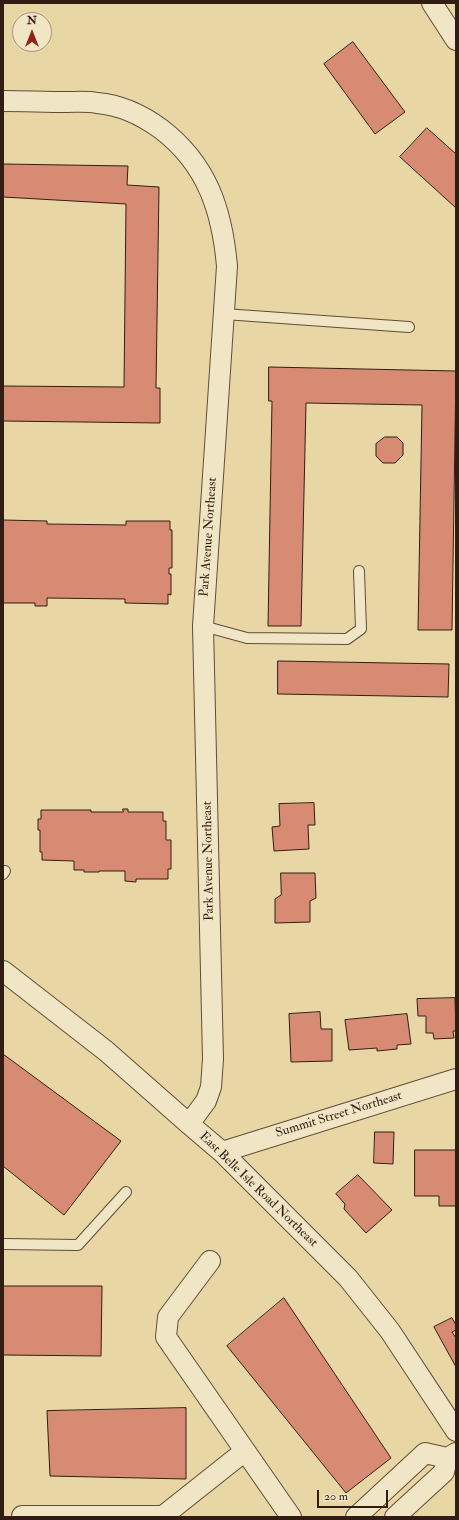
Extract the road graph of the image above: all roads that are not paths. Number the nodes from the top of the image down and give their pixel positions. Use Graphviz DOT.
graph roads {
  1 [pos="432,3"];
  2 [pos="456,40"];
  3 [pos="3,101"];
  4 [pos="224,314"];
  5 [pos="409,327"];
  6 [pos="359,571"];
  7 [pos="203,626"];
  8 [pos="3,971"];
  9 [pos="456,1079"];
  10 [pos="188,1124"];
  11 [pos="222,1152"];
  12 [pos="126,1192"];
  13 [pos="3,1244"];
  14 [pos="210,1261"];
  15 [pos="456,1431"];
  16 [pos="245,1451"];
  17 [pos="452,1456"];
  18 [pos="22,1516"];
  19 [pos="117,1516"];
  20 [pos="291,1517"];
  21 [pos="356,1517"];
  22 [pos="395,1517"];
  1 -- 2 [label="street"];
  3 -- 4 [label="street, Park Avenue Northeast"];
  4 -- 5 [label="lane"];
  4 -- 7 [label="street, Park Avenue Northeast"];
  6 -- 7 [label="lane"];
  7 -- 10 [label="street, Park Avenue Northeast"];
  8 -- 10 [label="street, East Belle Isle Road Northeast"];
  9 -- 11 [label="street, Summit Street Northeast"];
  10 -- 11 [label="street, East Belle Isle Road Northeast"];
  11 -- 15 [label="street, East Belle Isle Road Northeast"];
  12 -- 13 [label="lane"];
  14 -- 16 [label="street"];
  16 -- 19 [label="street"];
  16 -- 20 [label="street"];
  17 -- 21 [label="street"];
  17 -- 22 [label="street"];
  18 -- 19 [label="street"];
}
